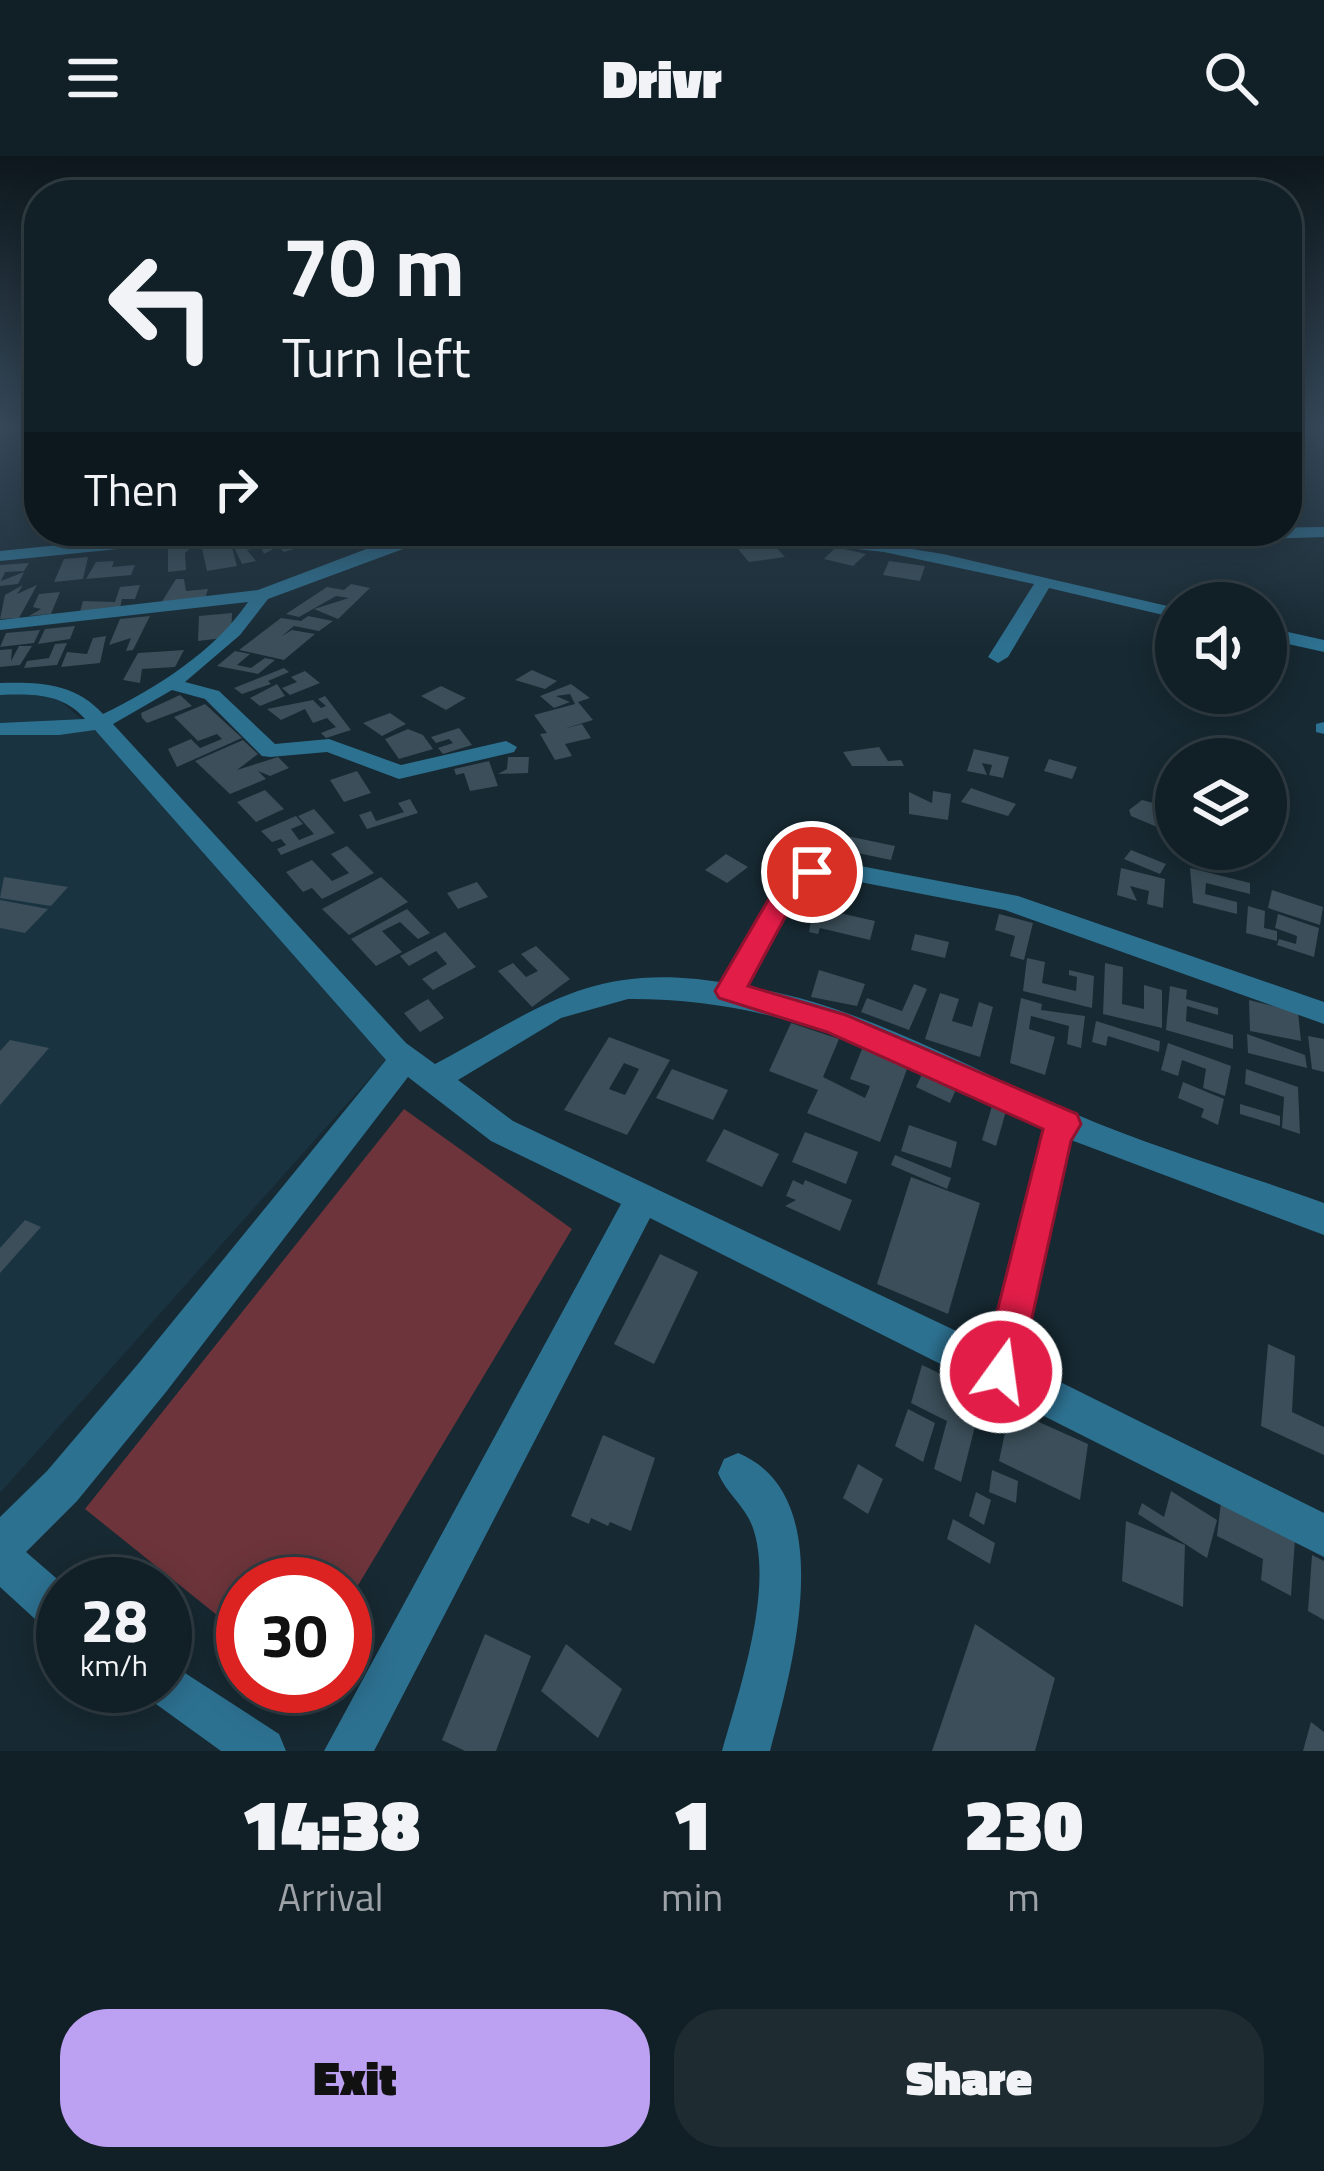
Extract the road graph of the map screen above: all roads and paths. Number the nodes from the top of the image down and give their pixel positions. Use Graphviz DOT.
graph roads {
  1 [pos="98,546"];
  2 [pos="390,546"];
  3 [pos="869,546"];
  4 [pos="0,556"];
  5 [pos="1044,582"];
  6 [pos="261,595"];
  7 [pos="1155,608"];
  8 [pos="0,625"];
  9 [pos="1287,638"];
  10 [pos="1324,646"];
  11 [pos="998,657"];
  12 [pos="167,683"];
  13 [pos="0,689"];
  14 [pos="100,723"];
  15 [pos="0,729"];
  16 [pos="506,748"];
  17 [pos="729,991"];
  18 [pos="1324,1013"];
  19 [pos="420,1069"];
  20 [pos="1065,1124"];
  21 [pos="641,1201"];
  22 [pos="1324,1219"];
  23 [pos="1001,1372"];
  24 [pos="738,1473"];
  25 [pos="1324,1536"];
  26 [pos="0,1547"];
  27 [pos="0,1558"];
  28 [pos="36,1590"];
  29 [pos="192,1702"];
  30 [pos="262,1751"];
  31 [pos="348,1751"];
  32 [pos="746,1751"];
  1 -- 4 [label="street"];
  2 -- 6 [label="street"];
  3 -- 5 [label="street"];
  5 -- 7 [label="street"];
  5 -- 11 [label="street"];
  6 -- 8 [label="street"];
  6 -- 12 [label="street"];
  9 -- 10 [label="street"];
  12 -- 14 [label="street"];
  12 -- 16 [label="street"];
  13 -- 14 [label="street"];
  14 -- 15 [label="street"];
  14 -- 19 [label="street"];
  17 -- 18 [label="street"];
  17 -- 19 [label="street"];
  17 -- 20 [label="street"];
  19 -- 21 [label="street"];
  19 -- 26 [label="street"];
  20 -- 22 [label="street"];
  20 -- 23 [label="street"];
  21 -- 23 [label="street"];
  21 -- 31 [label="street"];
  23 -- 25 [label="street"];
  24 -- 32 [label="street"];
  27 -- 28 [label="street"];
  29 -- 30 [label="street"];
}
